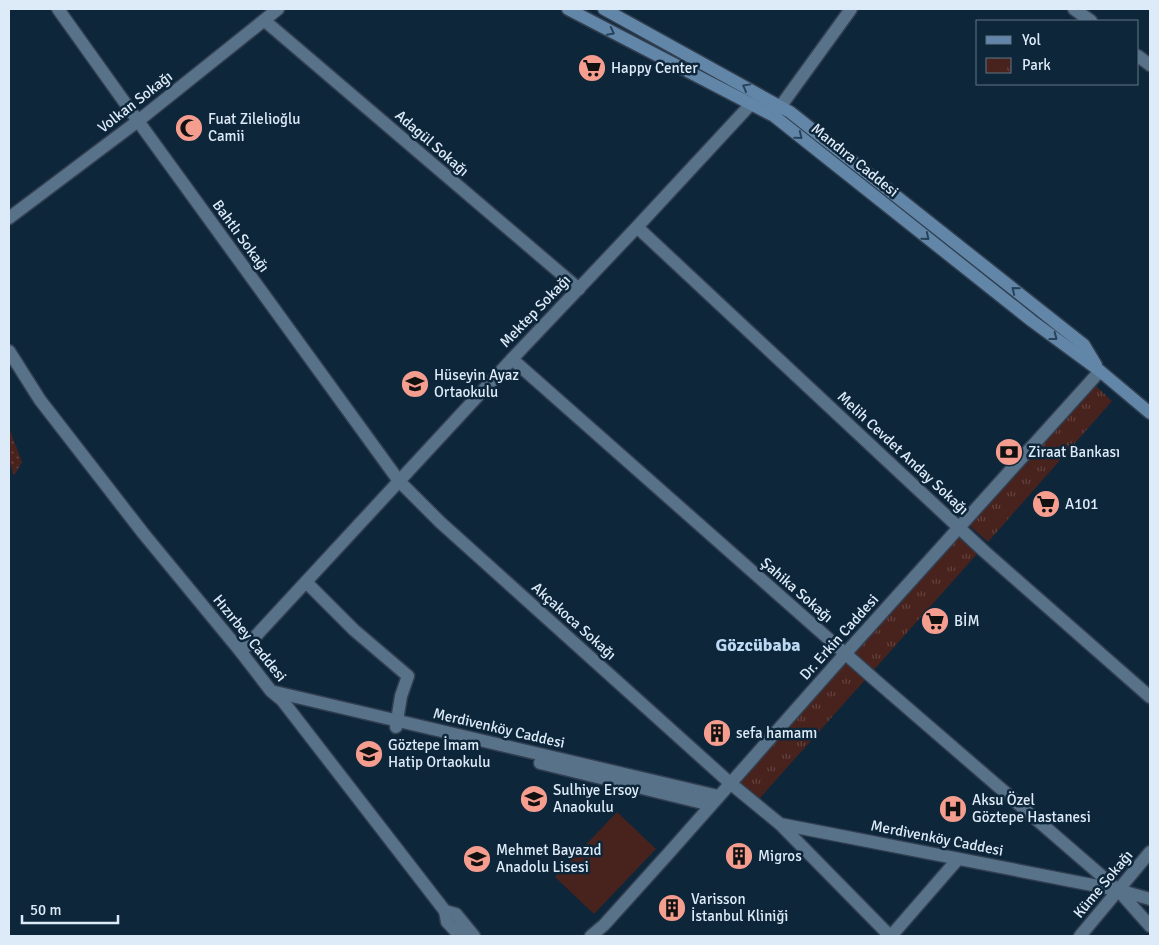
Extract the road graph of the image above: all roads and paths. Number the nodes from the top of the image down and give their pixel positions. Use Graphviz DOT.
graph roads {
  1 [pos="58,9"];
  2 [pos="278,9"];
  3 [pos="568,9"];
  4 [pos="604,9"];
  5 [pos="852,9"];
  6 [pos="1074,9"];
  7 [pos="1090,20"];
  8 [pos="265,21"];
  9 [pos="1139,57"];
  10 [pos="1150,65"];
  11 [pos="751,104"];
  12 [pos="777,111"];
  13 [pos="138,121"];
  14 [pos="9,218"];
  15 [pos="637,227"];
  16 [pos="579,289"];
  17 [pos="9,351"];
  18 [pos="512,358"];
  19 [pos="1100,372"];
  20 [pos="1150,414"];
  21 [pos="399,481"];
  22 [pos="959,528"];
  23 [pos="306,582"];
  24 [pos="241,652"];
  25 [pos="845,654"];
  26 [pos="271,692"];
  27 [pos="1150,697"];
  28 [pos="282,700"];
  29 [pos="396,724"];
  30 [pos="730,783"];
  31 [pos="715,801"];
  32 [pos="780,824"];
  33 [pos="1150,852"];
  34 [pos="958,859"];
  35 [pos="1118,890"];
  36 [pos="1150,900"];
  37 [pos="450,912"];
  38 [pos="1150,926"];
  39 [pos="602,931"];
  40 [pos="460,936"];
  41 [pos="474,936"];
  42 [pos="591,936"];
  43 [pos="891,936"];
  44 [pos="1080,936"];
  1 -- 13 [label="street, Bahtlı Sokağı"];
  2 -- 8 [label="street, Volkan Sokağı"];
  3 -- 11 [label="main road, Mandıra Caddesi, one-way"];
  12 -- 4 [label="main road, Mandıra Caddesi, one-way"];
  5 -- 12 [label="street"];
  6 -- 7 [label="street"];
  8 -- 13 [label="street, Volkan Sokağı"];
  8 -- 16 [label="street, Adagül Sokağı"];
  9 -- 10 [label="street"];
  11 -- 12 [label="main road, Mandıra Caddesi"];
  11 -- 15 [label="street, Mektep Sokağı"];
  12 -- 19 [label="main road, Mandıra Caddesi"];
  13 -- 14 [label="street, Volkan Sokağı"];
  13 -- 21 [label="street, Bahtlı Sokağı"];
  15 -- 16 [label="street, Mektep Sokağı"];
  15 -- 22 [label="street, Melih Cevdet Anday Sokağı"];
  16 -- 18 [label="street, Mektep Sokağı"];
  17 -- 24 [label="street, Hızırbey Caddesi"];
  18 -- 21 [label="street, Mektep Sokağı"];
  18 -- 25 [label="street, Şahika Sokağı"];
  19 -- 20 [label="main road, Mandıra Caddesi"];
  19 -- 22 [label="street, Dr. Erkin Caddesi"];
  21 -- 23 [label="street, Mektep Sokağı"];
  21 -- 30 [label="street, Akçakoca Sokağı"];
  22 -- 25 [label="street, Dr. Erkin Caddesi"];
  22 -- 27 [label="street, Melih Cevdet Anday Sokağı"];
  23 -- 24 [label="street, Mektep Sokağı"];
  23 -- 29 [label="street"];
  24 -- 26 [label="street, Hızırbey Caddesi"];
  25 -- 30 [label="street, Dr. Erkin Caddesi"];
  25 -- 35 [label="street, Şahika Sokağı"];
  26 -- 28 [label="street, Hızırbey Caddesi"];
  26 -- 29 [label="street"];
  28 -- 29 [label="street"];
  28 -- 37 [label="street, Hızırbey Caddesi"];
  29 -- 31 [label="street"];
  30 -- 31 [label="street, Dr. Erkin Caddesi"];
  30 -- 32 [label="street, Merdivenköy Caddesi"];
  31 -- 39 [label="street, Dr. Erkin Caddesi"];
  32 -- 34 [label="street, Merdivenköy Caddesi"];
  32 -- 43 [label="street"];
  33 -- 35 [label="street, Küme Sokağı"];
  34 -- 35 [label="street, Merdivenköy Caddesi"];
  34 -- 43 [label="street"];
  35 -- 36 [label="street, Merdivenköy Caddesi"];
  35 -- 38 [label="street, Şahika Sokağı"];
  35 -- 44 [label="street, Küme Sokağı"];
  37 -- 40 [label="street"];
  37 -- 41 [label="street, Hızırbey Caddesi"];
  39 -- 42 [label="street, Dr. Erkin Caddesi"];
}
